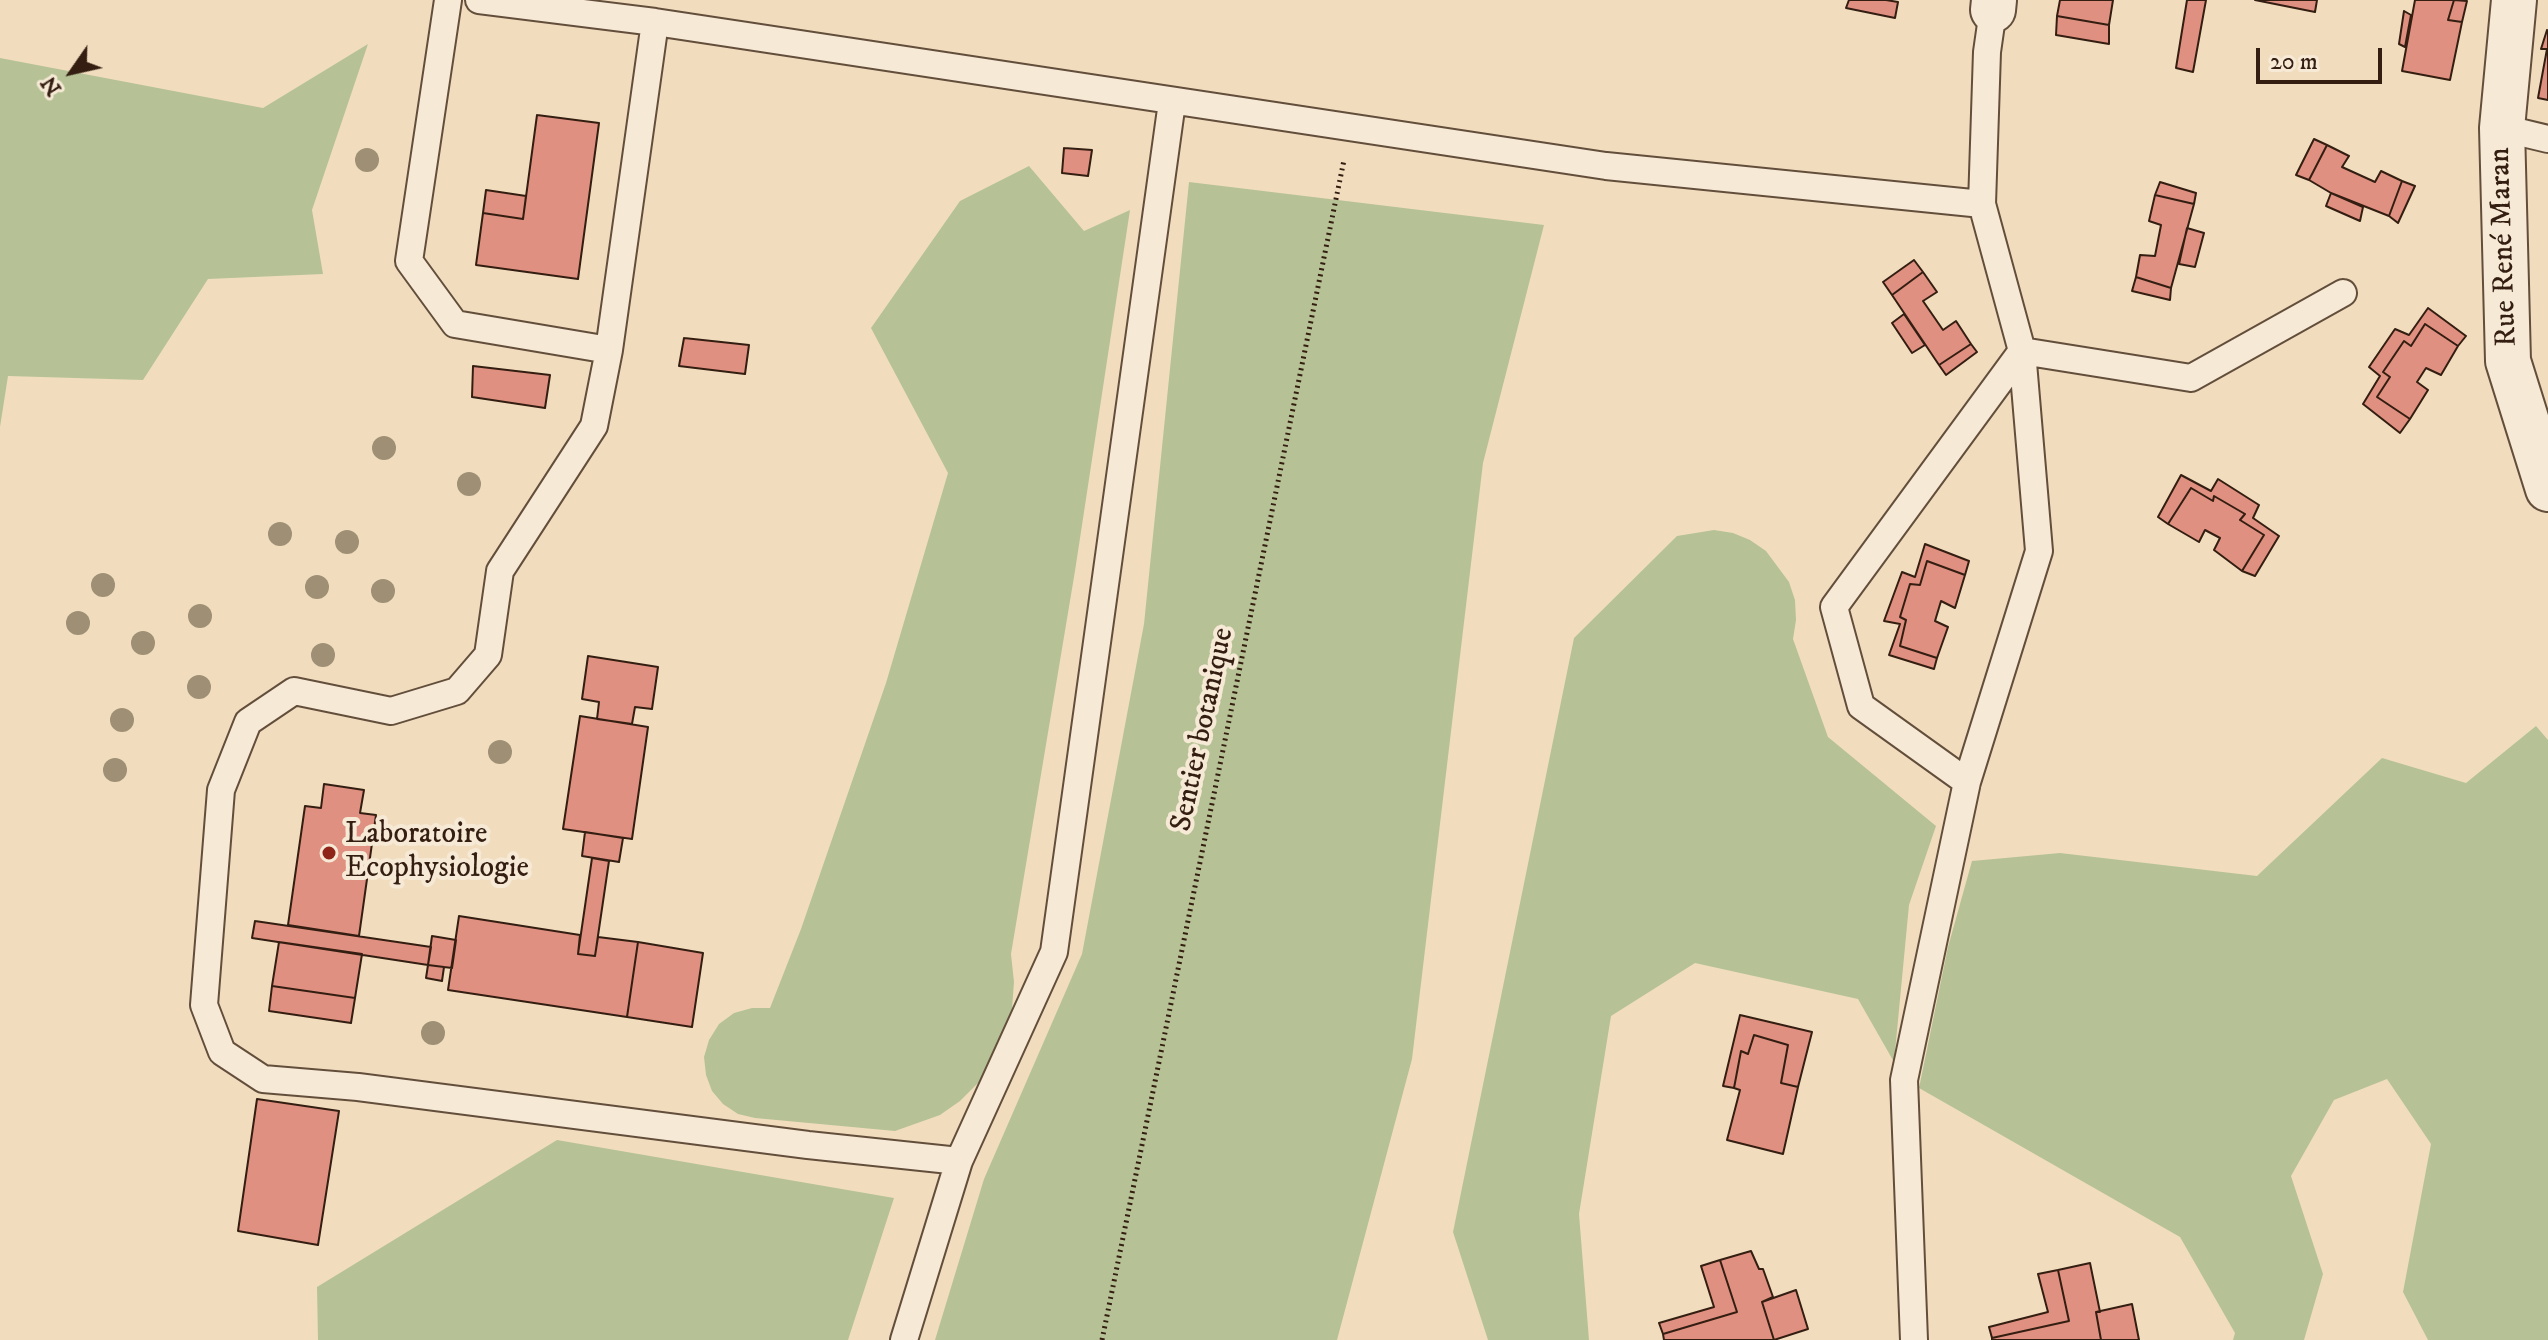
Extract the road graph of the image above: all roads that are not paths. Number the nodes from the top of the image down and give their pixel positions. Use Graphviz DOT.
graph roads {
  1 [pos="448,0"];
  2 [pos="479,0"];
  3 [pos="2514,0"];
  4 [pos="1993,5"];
  5 [pos="655,22"];
  6 [pos="1172,102"];
  7 [pos="2502,128"];
  8 [pos="2548,139"];
  9 [pos="1982,204"];
  10 [pos="2343,293"];
  11 [pos="609,350"];
  12 [pos="2022,351"];
  13 [pos="2548,489"];
  14 [pos="1967,782"];
  15 [pos="959,1161"];
  16 [pos="904,1340"];
  17 [pos="1914,1340"];
  1 -- 11 [label="lane"];
  2 -- 5 [label="lane"];
  3 -- 7 [label="street, Rue René Maran"];
  4 -- 9 [label="lane"];
  5 -- 6 [label="lane"];
  5 -- 11 [label="lane"];
  6 -- 9 [label="lane"];
  6 -- 15 [label="lane"];
  7 -- 8 [label="lane"];
  7 -- 13 [label="street, Rue René Maran"];
  9 -- 12 [label="lane"];
  10 -- 12 [label="lane"];
  11 -- 15 [label="lane"];
  12 -- 14 [label="lane"];
  12 -- 14 [label="lane"];
  14 -- 17 [label="lane"];
  15 -- 16 [label="lane"];
}
